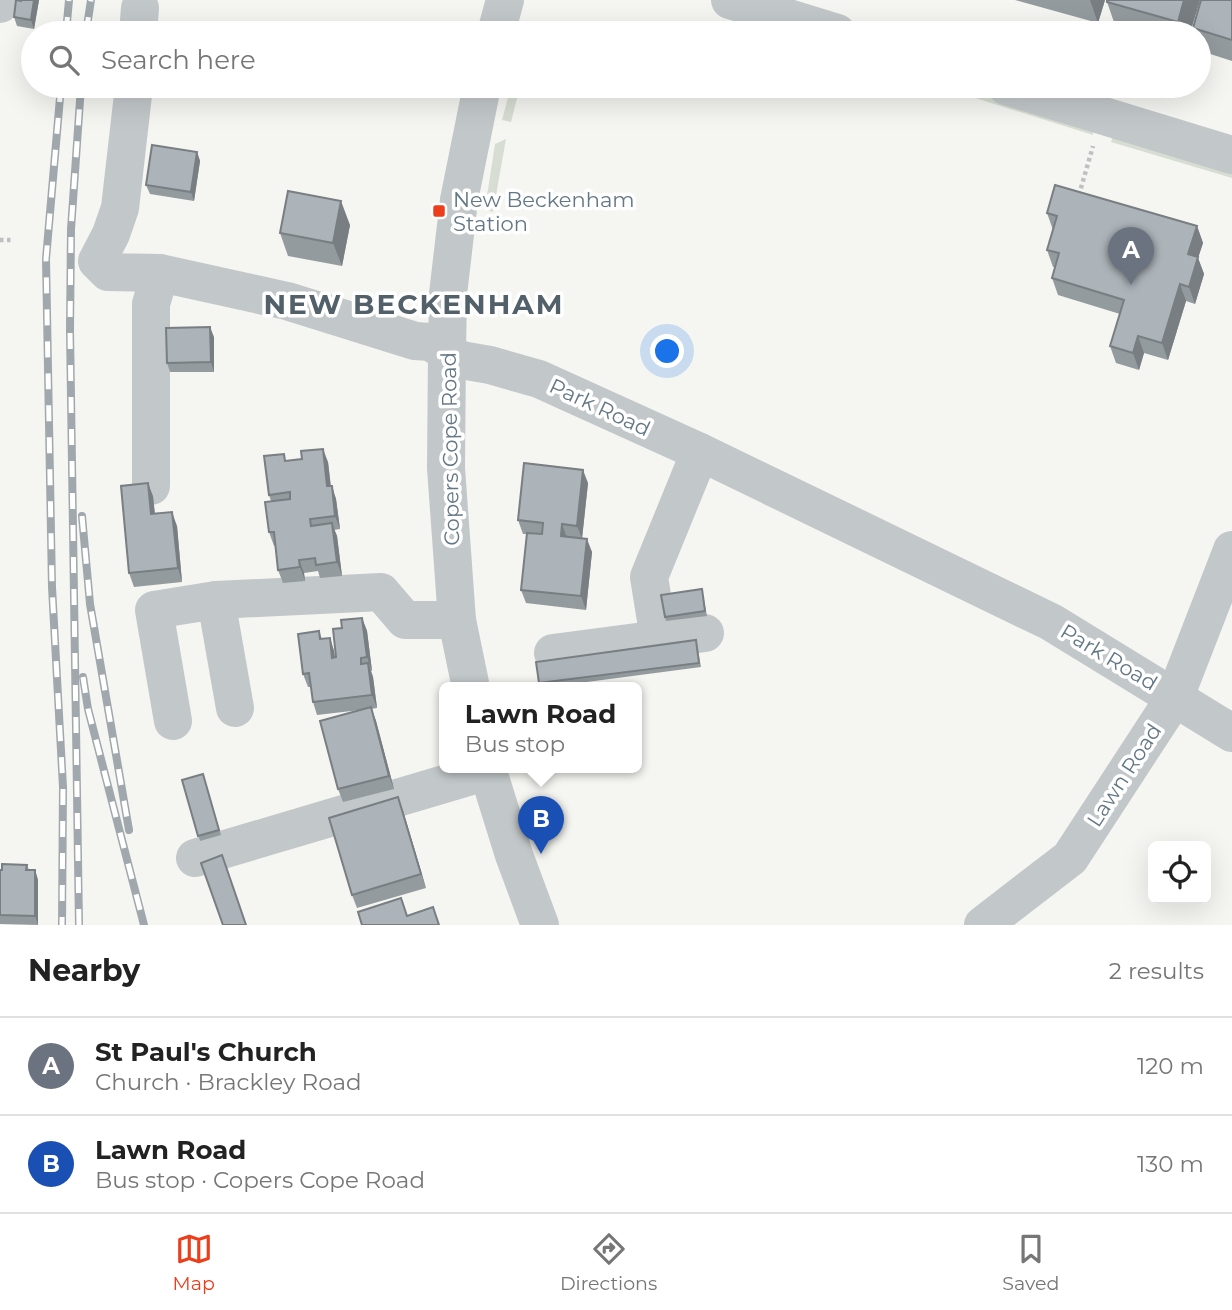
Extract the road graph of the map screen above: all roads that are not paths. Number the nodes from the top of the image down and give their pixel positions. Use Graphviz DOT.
graph roads {
  1 [pos="505,0"];
  2 [pos="730,0"];
  3 [pos="499,21"];
  4 [pos="798,21"];
  5 [pos="133,98"];
  6 [pos="480,98"];
  7 [pos="1045,98"];
  8 [pos="1232,155"];
  9 [pos="160,273"];
  10 [pos="447,350"];
  11 [pos="699,452"];
  12 [pos="151,486"];
  13 [pos="1232,550"];
  14 [pos="216,600"];
  15 [pos="457,620"];
  16 [pos="705,633"];
  17 [pos="659,639"];
  18 [pos="553,653"];
  19 [pos="470,682"];
  20 [pos="1175,697"];
  21 [pos="235,708"];
  22 [pos="173,721"];
  23 [pos="1232,733"];
  24 [pos="477,773"];
  25 [pos="488,773"];
  26 [pos="195,858"];
  27 [pos="540,925"];
  28 [pos="983,925"];
  1 -- 3 [label="street"];
  2 -- 4 [label="street"];
  5 -- 9 [label="street, Park Road"];
  6 -- 10 [label="street, Copers Cope Road"];
  7 -- 8 [label="street"];
  9 -- 10 [label="street, Park Road"];
  9 -- 12 [label="street"];
  10 -- 11 [label="street, Park Road"];
  10 -- 15 [label="street, Copers Cope Road"];
  11 -- 17 [label="street"];
  11 -- 20 [label="street, Park Road"];
  13 -- 20 [label="street, Lawn Road"];
  14 -- 15 [label="street"];
  14 -- 21 [label="street"];
  14 -- 22 [label="street"];
  15 -- 19 [label="street, Copers Cope Road"];
  16 -- 17 [label="street"];
  17 -- 18 [label="street"];
  20 -- 23 [label="street, Park Road"];
  20 -- 28 [label="street, Lawn Road"];
  24 -- 26 [label="street"];
  25 -- 27 [label="street"];
}
